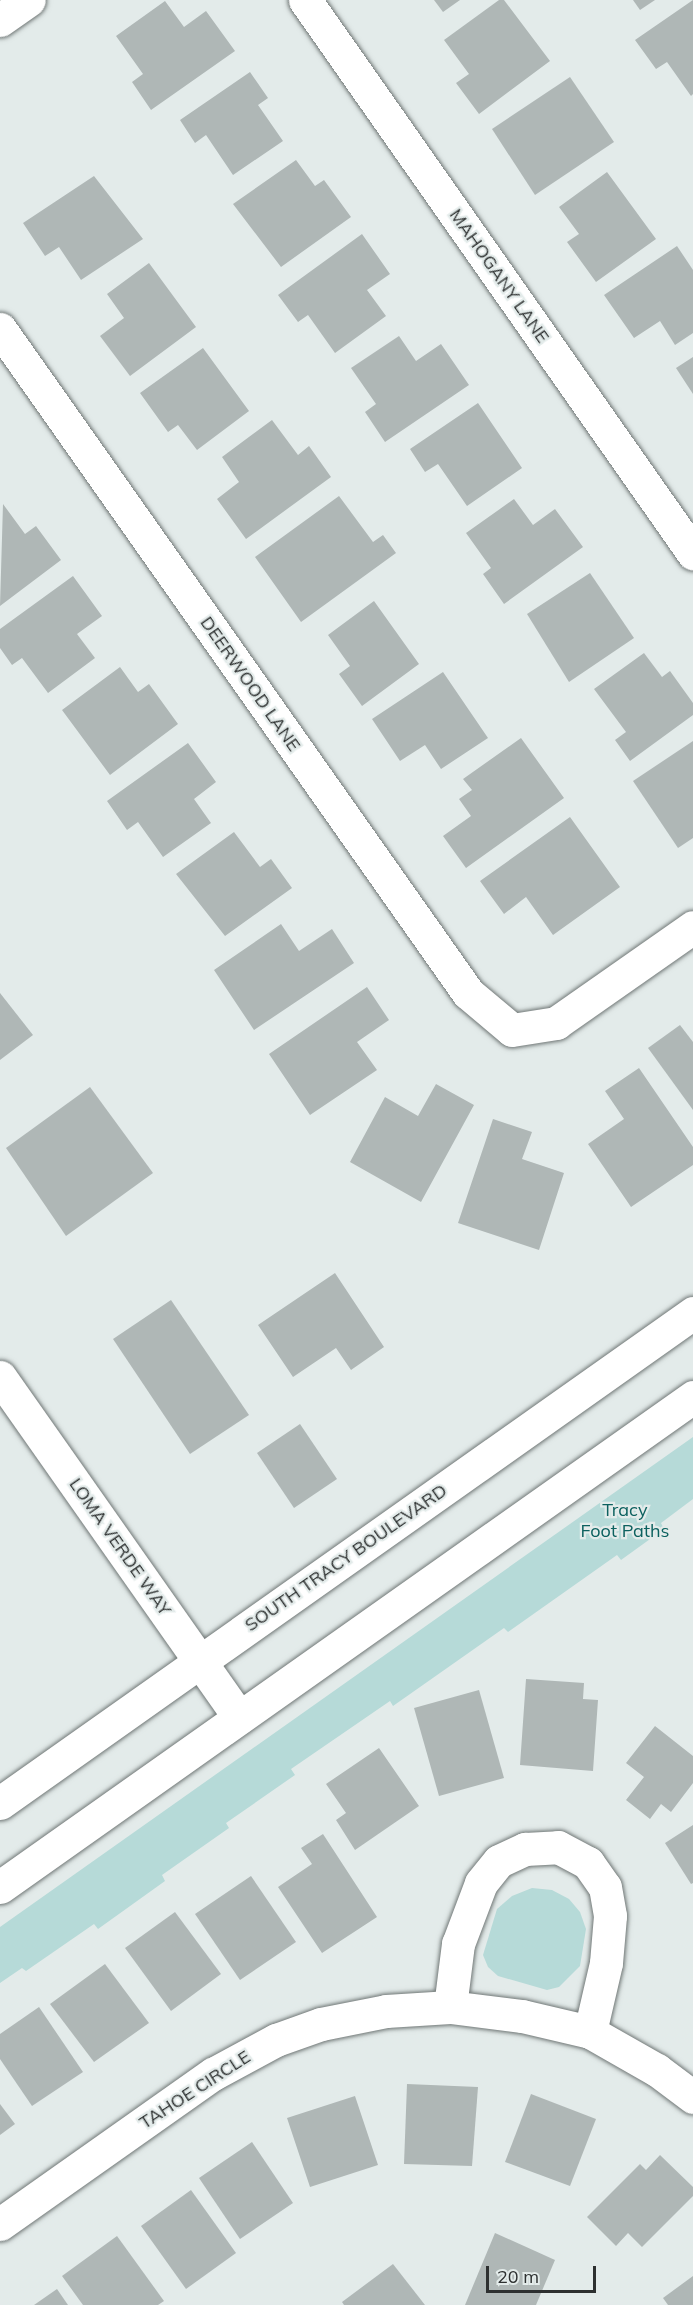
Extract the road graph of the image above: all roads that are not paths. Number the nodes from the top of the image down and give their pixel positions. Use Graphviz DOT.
graph roads {
  1 [pos="29,0"];
  2 [pos="305,0"];
  3 [pos="0,20"];
  4 [pos="0,329"];
  5 [pos="693,553"];
  6 [pos="693,927"];
  7 [pos="693,1313"];
  8 [pos="0,1377"];
  9 [pos="693,1397"];
  10 [pos="200,1662"];
  11 [pos="239,1717"];
  12 [pos="0,1803"];
  13 [pos="0,1887"];
  14 [pos="450,2007"];
  15 [pos="590,2032"];
  16 [pos="693,2097"];
  17 [pos="0,2224"];
  1 -- 3 [label="street"];
  2 -- 5 [label="street, MAHOGANY LANE"];
  4 -- 6 [label="street, DEERWOOD LANE"];
  7 -- 10 [label="street, SOUTH TRACY BOULEVARD"];
  8 -- 10 [label="street, LOMA VERDE WAY"];
  9 -- 11 [label="street"];
  10 -- 11 [label="street, LOMA VERDE WAY"];
  10 -- 12 [label="street, SOUTH TRACY BOULEVARD"];
  11 -- 13 [label="street"];
  14 -- 15 [label="street, TAHOE CIRCLE"];
  14 -- 15 [label="street"];
  14 -- 17 [label="street, TAHOE CIRCLE"];
  15 -- 16 [label="street, TAHOE CIRCLE"];
}
